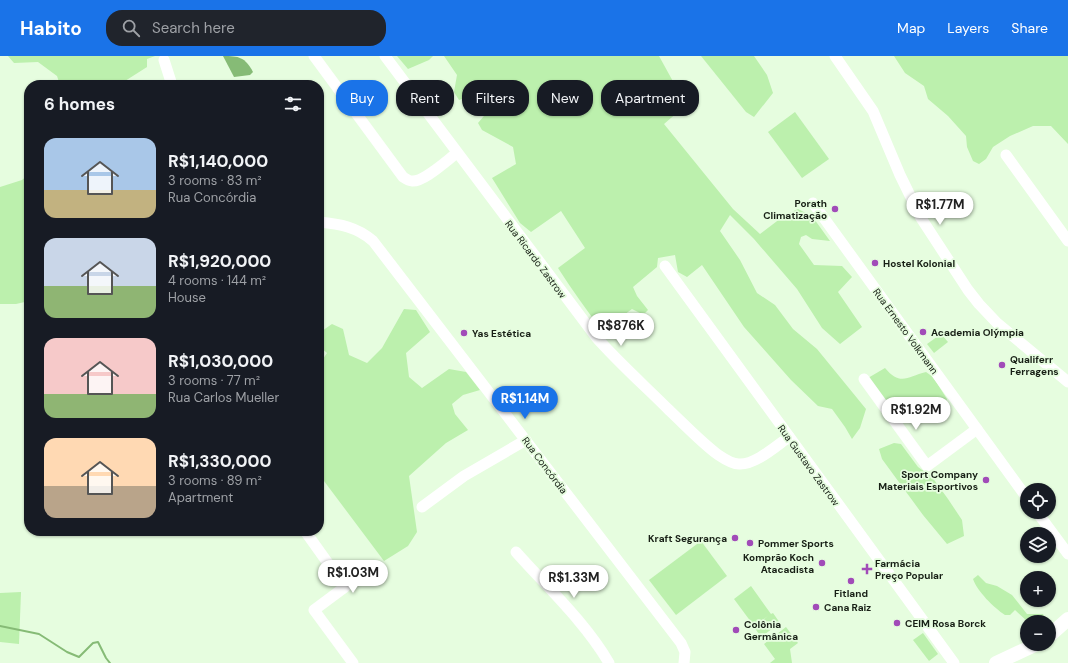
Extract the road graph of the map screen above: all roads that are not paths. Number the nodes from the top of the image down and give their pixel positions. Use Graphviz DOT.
graph roads {
  1 [pos="314,56"];
  2 [pos="385,56"];
  3 [pos="835,56"];
  4 [pos="164,60"];
  5 [pos="170,80"];
  6 [pos="457,153"];
  7 [pos="1006,155"];
  8 [pos="813,203"];
  9 [pos="324,222"];
  10 [pos="1068,242"];
  11 [pos="665,266"];
  12 [pos="864,379"];
  13 [pos="1068,382"];
  14 [pos="977,429"];
  15 [pos="789,437"];
  16 [pos="526,440"];
  17 [pos="1020,488"];
  18 [pos="422,507"];
  19 [pos="1042,519"];
  20 [pos="309,536"];
  21 [pos="516,552"];
  22 [pos="1068,554"];
  23 [pos="1068,619"];
  24 [pos="1056,630"];
  25 [pos="1022,651"];
  26 [pos="1034,651"];
  27 [pos="352,663"];
  28 [pos="609,663"];
  29 [pos="684,663"];
  30 [pos="954,663"];
  31 [pos="996,663"];
  32 [pos="1022,663"];
  1 -- 6 [label="street"];
  2 -- 6 [label="street, Rua Ricardo Zastrow"];
  3 -- 13 [label="street"];
  4 -- 5 [label="street"];
  6 -- 15 [label="street, Rua Ricardo Zastrow"];
  7 -- 10 [label="street"];
  8 -- 14 [label="street, Rua Ernesto Volkmann"];
  9 -- 16 [label="street, Rua Concórdia"];
  11 -- 15 [label="street, Rua Gustavo Zastrow"];
  12 -- 14 [label="street"];
  14 -- 17 [label="street, Rua Ernesto Volkmann"];
  15 -- 30 [label="street, Rua Gustavo Zastrow"];
  16 -- 18 [label="street"];
  16 -- 29 [label="street, Rua Concórdia"];
  19 -- 22 [label="street"];
  20 -- 27 [label="street"];
  21 -- 28 [label="street"];
  23 -- 24 [label="main road"];
  25 -- 31 [label="main road"];
  26 -- 32 [label="main road"];
}
